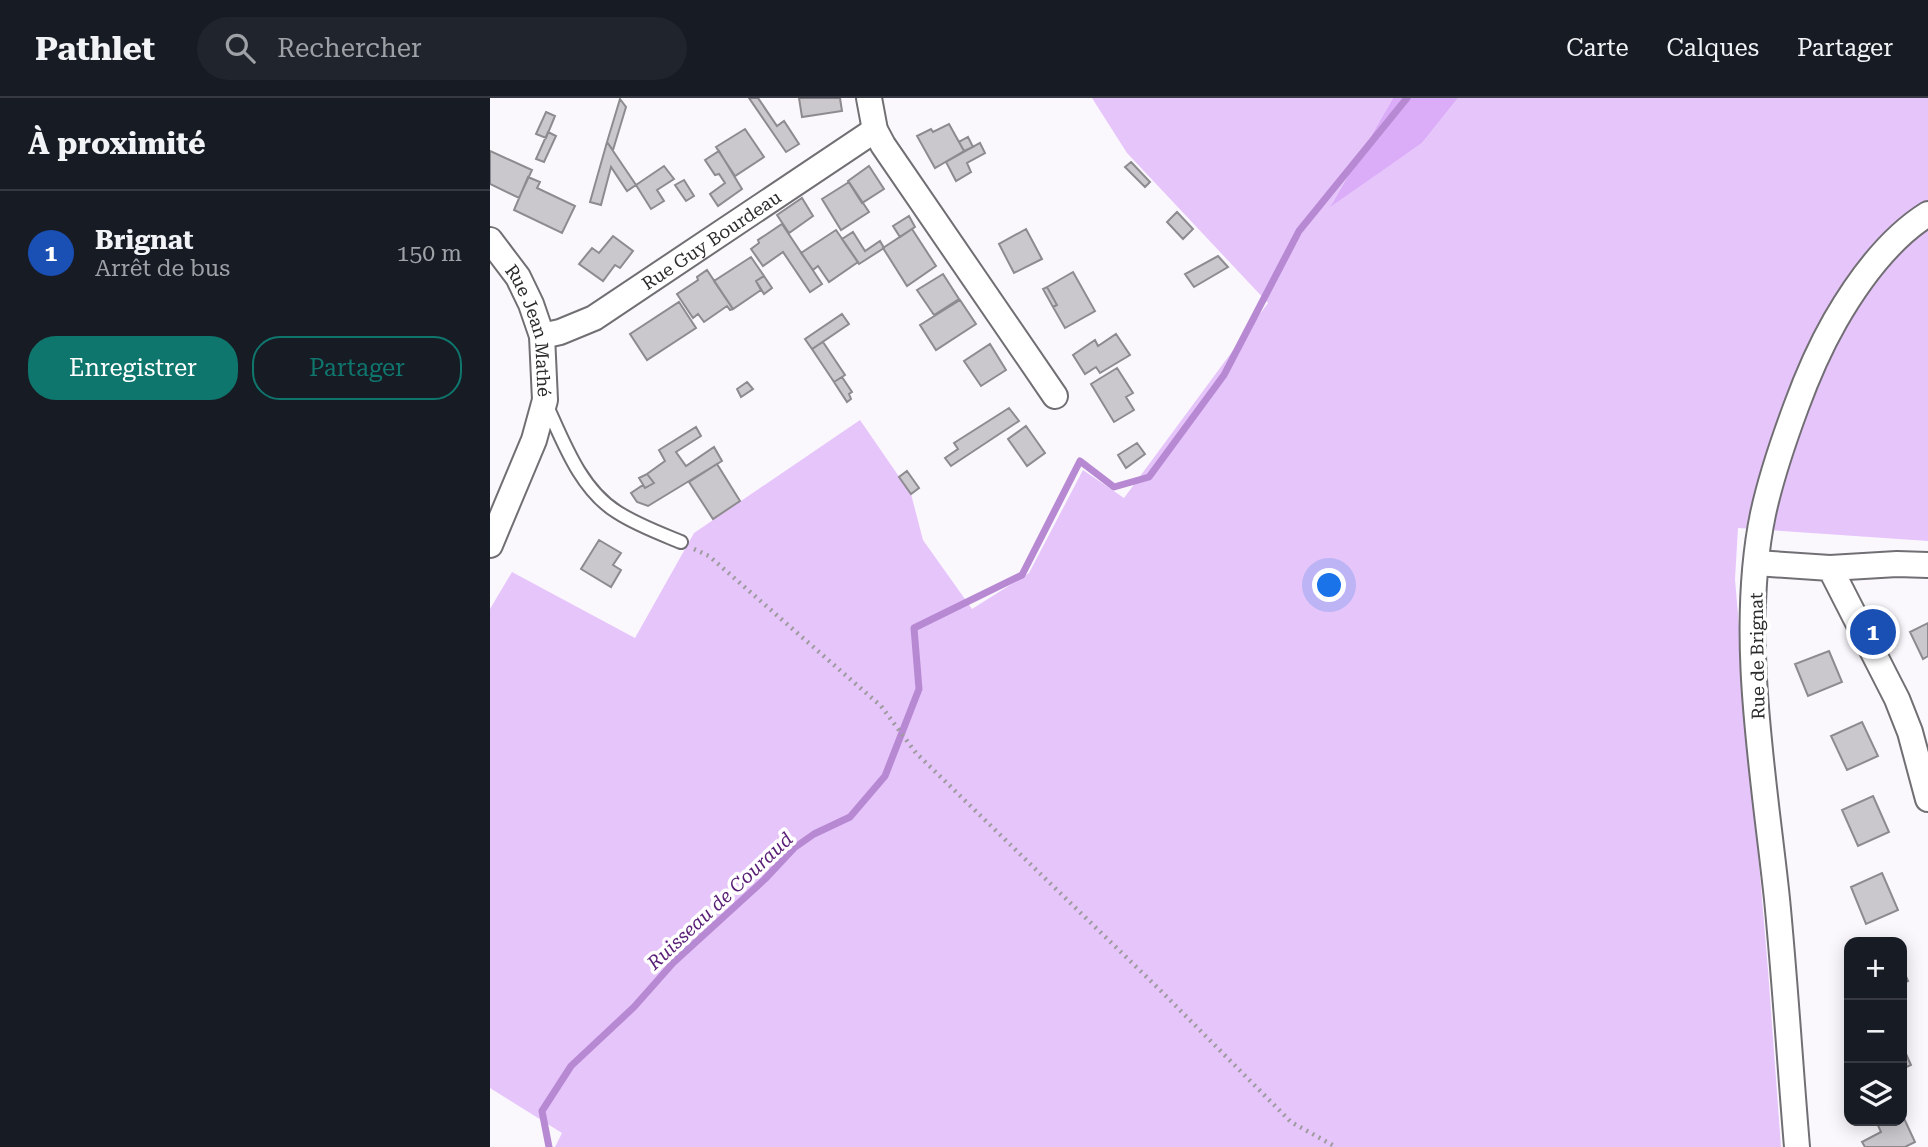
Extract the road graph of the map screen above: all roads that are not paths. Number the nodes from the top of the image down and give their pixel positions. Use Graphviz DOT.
graph roads {
  1 [pos="869,98"];
  2 [pos="875,130"];
  3 [pos="1928,214"];
  4 [pos="490,240"];
  5 [pos="542,336"];
  6 [pos="1055,396"];
  7 [pos="545,400"];
  8 [pos="681,542"];
  9 [pos="490,545"];
  10 [pos="1756,563"];
  11 [pos="1928,565"];
  12 [pos="1830,568"];
  13 [pos="1928,799"];
  14 [pos="1797,1147"];
  1 -- 2 [label="street"];
  2 -- 5 [label="street, Rue Guy Bourdeau"];
  2 -- 6 [label="street"];
  3 -- 10 [label="street, Rue de Brignat"];
  4 -- 5 [label="street, Rue Jean Mathé"];
  5 -- 7 [label="street, Rue Jean Mathé"];
  7 -- 8 [label="lane"];
  7 -- 9 [label="street, Rue Jean Mathé"];
  10 -- 12 [label="street"];
  10 -- 14 [label="street, Rue de Brignat"];
  11 -- 12 [label="street"];
  12 -- 13 [label="street"];
}
